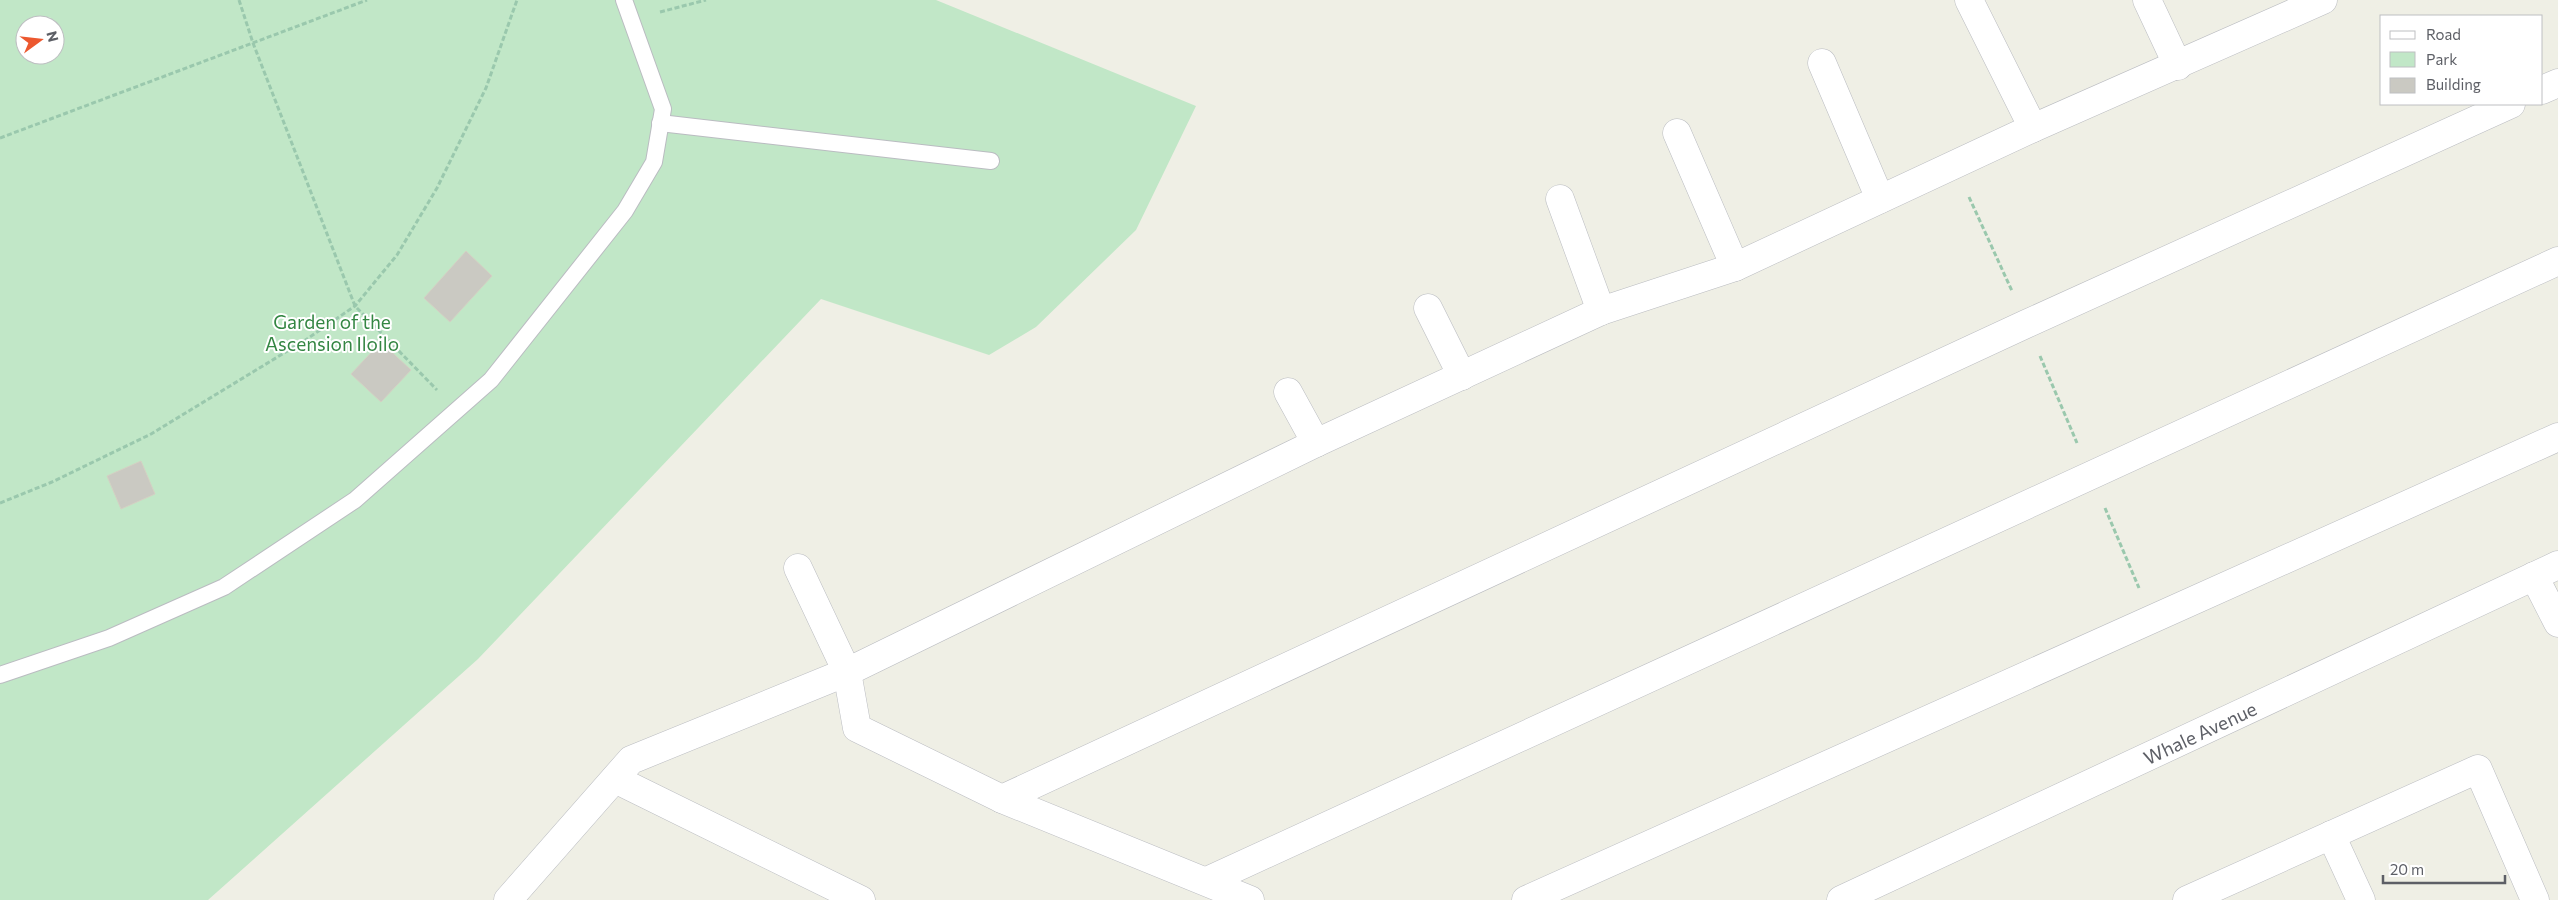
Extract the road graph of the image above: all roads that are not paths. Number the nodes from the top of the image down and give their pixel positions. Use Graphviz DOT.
graph roads {
  1 [pos="624,0"];
  2 [pos="1969,0"];
  3 [pos="2146,0"];
  4 [pos="2322,0"];
  5 [pos="1822,63"];
  6 [pos="2178,66"];
  7 [pos="2558,83"];
  8 [pos="2543,90"];
  9 [pos="2510,105"];
  10 [pos="660,123"];
  11 [pos="2033,128"];
  12 [pos="1678,133"];
  13 [pos="991,161"];
  14 [pos="1880,198"];
  15 [pos="1560,199"];
  16 [pos="2558,261"];
  17 [pos="1735,267"];
  18 [pos="1428,308"];
  19 [pos="1602,310"];
  20 [pos="1462,376"];
  21 [pos="1288,392"];
  22 [pos="2558,436"];
  23 [pos="1316,443"];
  24 [pos="798,568"];
  25 [pos="2546,570"];
  26 [pos="2558,623"];
  27 [pos="847,672"];
  28 [pos="0,675"];
  29 [pos="614,779"];
  30 [pos="1002,799"];
  31 [pos="2331,835"];
  32 [pos="1207,881"];
  33 [pos="508,900"];
  34 [pos="861,900"];
  35 [pos="1250,900"];
  36 [pos="1526,900"];
  37 [pos="1841,900"];
  38 [pos="2187,900"];
  39 [pos="2361,900"];
  40 [pos="2535,900"];
  1 -- 10 [label="lane"];
  2 -- 11 [label="street"];
  3 -- 6 [label="street"];
  4 -- 6 [label="street"];
  5 -- 14 [label="street"];
  6 -- 11 [label="street"];
  7 -- 8 [label="street"];
  9 -- 30 [label="street"];
  10 -- 13 [label="lane"];
  10 -- 28 [label="lane"];
  11 -- 14 [label="street"];
  12 -- 17 [label="street"];
  14 -- 17 [label="street"];
  15 -- 19 [label="street"];
  16 -- 32 [label="street"];
  17 -- 19 [label="street"];
  18 -- 20 [label="street"];
  19 -- 20 [label="street"];
  20 -- 23 [label="street"];
  21 -- 23 [label="street"];
  22 -- 36 [label="street"];
  23 -- 27 [label="street"];
  24 -- 27 [label="street"];
  25 -- 26 [label="street"];
  25 -- 37 [label="street, Whale Avenue"];
  27 -- 29 [label="street"];
  27 -- 30 [label="street"];
  29 -- 33 [label="street"];
  29 -- 34 [label="street"];
  30 -- 32 [label="street"];
  31 -- 38 [label="street"];
  31 -- 39 [label="street"];
  31 -- 40 [label="street"];
  32 -- 35 [label="street"];
}
